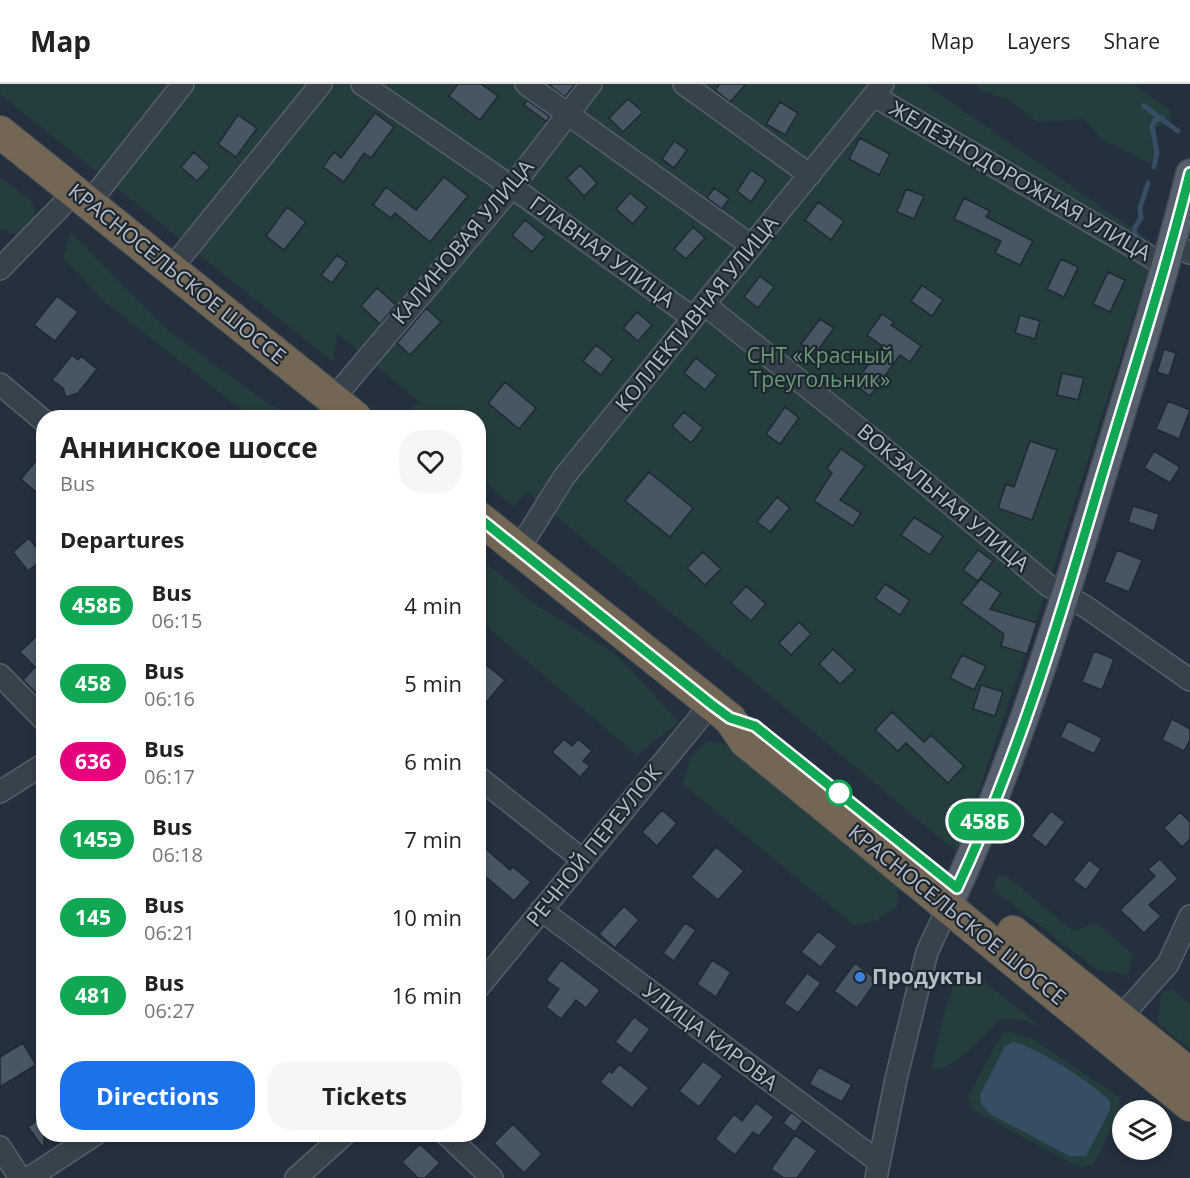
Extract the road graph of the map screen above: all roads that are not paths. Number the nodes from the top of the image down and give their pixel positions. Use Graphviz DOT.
graph roads {
  1 [pos="183,84"];
  2 [pos="321,84"];
  3 [pos="362,84"];
  4 [pos="526,84"];
  5 [pos="591,84"];
  6 [pos="684,84"];
  7 [pos="879,90"];
  8 [pos="566,114"];
  9 [pos="0,132"];
  10 [pos="1190,173"];
  11 [pos="810,175"];
  12 [pos="512,187"];
  13 [pos="82,198"];
  14 [pos="752,246"];
  15 [pos="1176,254"];
  16 [pos="0,269"];
  17 [pos="171,269"];
  18 [pos="699,311"];
  19 [pos="0,384"];
  20 [pos="344,408"];
  21 [pos="36,414"];
  22 [pos="486,523"];
  23 [pos="519,549"];
  24 [pos="1066,596"];
  25 [pos="0,675"];
  26 [pos="1190,680"];
  27 [pos="720,711"];
  28 [pos="36,712"];
  29 [pos="36,769"];
  30 [pos="486,783"];
  31 [pos="0,792"];
  32 [pos="583,860"];
  33 [pos="952,897"];
  34 [pos="541,910"];
  35 [pos="1190,916"];
  36 [pos="486,978"];
  37 [pos="1120,1018"];
  38 [pos="1190,1074"];
  39 [pos="1190,1105"];
  40 [pos="84,1142"];
  41 [pos="336,1142"];
  42 [pos="455,1142"];
  43 [pos="0,1147"];
  44 [pos="878,1170"];
  45 [pos="20,1178"];
  46 [pos="29,1178"];
  47 [pos="296,1178"];
  48 [pos="492,1178"];
  1 -- 13 [label="street"];
  2 -- 17 [label="street"];
  3 -- 12 [label="street, ГЛАВНАЯ УЛИЦА"];
  4 -- 8 [label="street"];
  5 -- 8 [label="street, КАЛИНОВАЯ УЛИЦА"];
  6 -- 11 [label="street"];
  7 -- 11 [label="street, КОЛЛЕКТИВНАЯ УЛИЦА"];
  7 -- 15 [label="street, ЖЕЛЕЗНОДОРОЖНАЯ УЛИЦА"];
  8 -- 12 [label="street, КАЛИНОВАЯ УЛИЦА"];
  8 -- 14 [label="street"];
  9 -- 13 [label="highway, КРАСНОСЕЛЬСКОЕ ШОССЕ"];
  10 -- 15 [label="main road"];
  11 -- 14 [label="street, КОЛЛЕКТИВНАЯ УЛИЦА"];
  12 -- 18 [label="street, ГЛАВНАЯ УЛИЦА"];
  12 -- 20 [label="street, КАЛИНОВАЯ УЛИЦА"];
  13 -- 16 [label="street"];
  13 -- 17 [label="highway, КРАСНОСЕЛЬСКОЕ ШОССЕ"];
  14 -- 18 [label="street, КОЛЛЕКТИВНАЯ УЛИЦА"];
  15 -- 24 [label="main road"];
  17 -- 20 [label="highway, КРАСНОСЕЛЬСКОЕ ШОССЕ"];
  18 -- 23 [label="street, КОЛЛЕКТИВНАЯ УЛИЦА"];
  18 -- 24 [label="street, ВОКЗАЛЬНАЯ УЛИЦА"];
  19 -- 21 [label="street"];
  22 -- 23 [label="highway, КРАСНОСЕЛЬСКОЕ ШОССЕ"];
  23 -- 27 [label="highway, КРАСНОСЕЛЬСКОЕ ШОССЕ"];
  24 -- 26 [label="street, ВОКЗАЛЬНАЯ УЛИЦА"];
  24 -- 33 [label="main road"];
  25 -- 28 [label="street"];
  27 -- 32 [label="street, РЕЧНОЙ ПЕРЕУЛОК"];
  27 -- 33 [label="highway, КРАСНОСЕЛЬСКОЕ ШОССЕ"];
  29 -- 31 [label="street"];
  30 -- 32 [label="street"];
  32 -- 34 [label="street, РЕЧНОЙ ПЕРЕУЛОК"];
  33 -- 37 [label="highway, КРАСНОСЕЛЬСКОЕ ШОССЕ"];
  33 -- 39 [label="highway, КРАСНОСЕЛЬСКОЕ ШОССЕ"];
  33 -- 44 [label="street"];
  34 -- 36 [label="street, РЕЧНОЙ ПЕРЕУЛОК"];
  34 -- 44 [label="street, УЛИЦА КИРОВА"];
  35 -- 37 [label="street"];
  37 -- 38 [label="highway, КРАСНОСЕЛЬСКОЕ ШОССЕ"];
  40 -- 46 [label="street"];
  41 -- 47 [label="street"];
  42 -- 48 [label="street"];
  43 -- 45 [label="street"];
}
